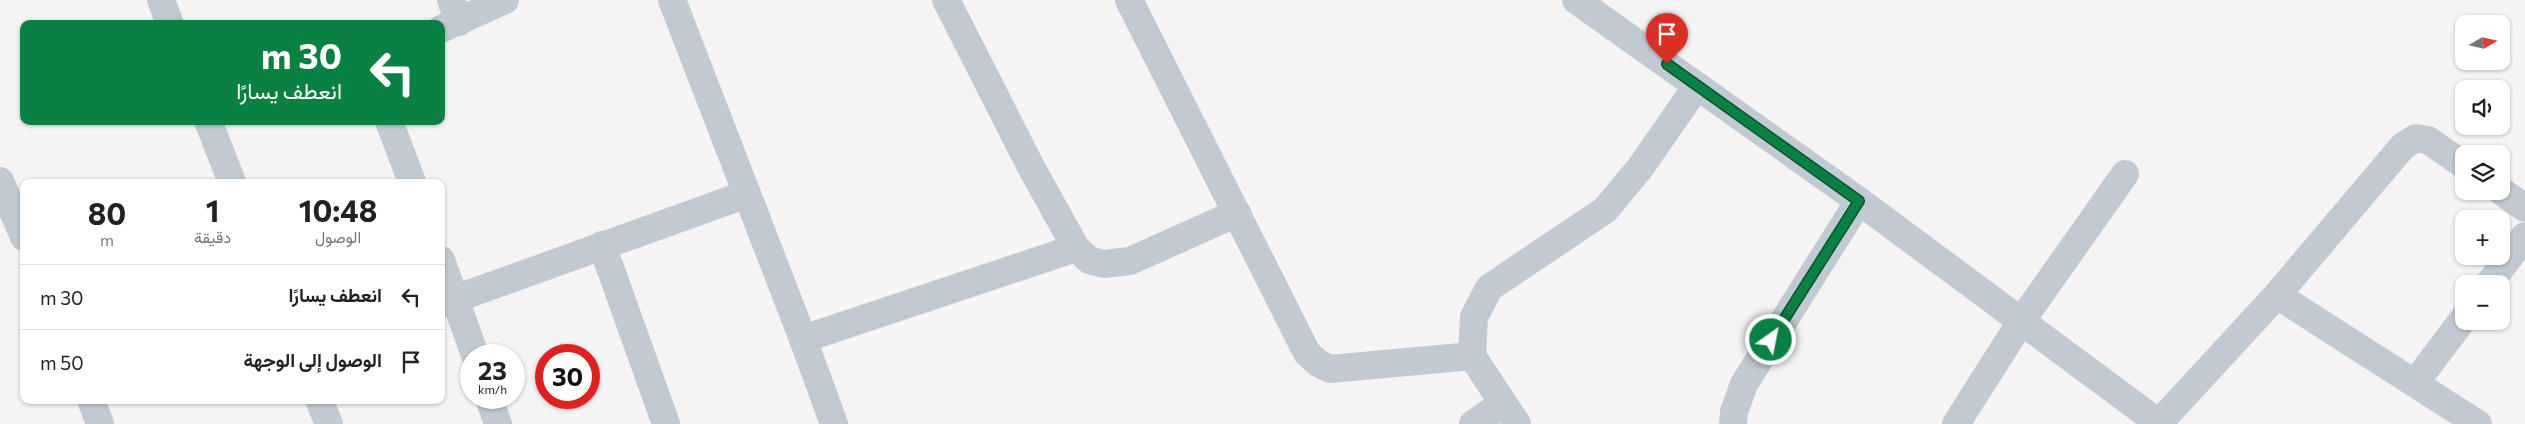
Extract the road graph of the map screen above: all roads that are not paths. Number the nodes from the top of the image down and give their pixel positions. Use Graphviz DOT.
graph roads {
  1 [pos="161,0"];
  2 [pos="505,0"];
  3 [pos="672,0"];
  4 [pos="946,0"];
  5 [pos="1129,0"];
  6 [pos="1576,0"];
  7 [pos="450,17"];
  8 [pos="168,20"];
  9 [pos="1697,86"];
  10 [pos="210,125"];
  11 [pos="391,125"];
  12 [pos="2455,159"];
  13 [pos="2125,174"];
  14 [pos="231,179"];
  15 [pos="411,179"];
  16 [pos="0,181"];
  17 [pos="747,194"];
  18 [pos="2510,197"];
  19 [pos="1859,201"];
  20 [pos="2525,208"];
  21 [pos="1237,213"];
  22 [pos="20,228"];
  23 [pos="2525,236"];
  24 [pos="602,245"];
  25 [pos="1076,248"];
  26 [pos="2496,275"];
  27 [pos="445,280"];
  28 [pos="2277,295"];
  29 [pos="449,301"];
  30 [pos="2022,320"];
  31 [pos="2455,330"];
  32 [pos="803,339"];
  33 [pos="470,344"];
  34 [pos="1472,356"];
  35 [pos="2415,383"];
  36 [pos="92,404"];
  37 [pos="320,404"];
  38 [pos="493,409"];
  39 [pos="1509,414"];
  40 [pos="100,424"];
  41 [pos="328,424"];
  42 [pos="498,424"];
  43 [pos="666,424"];
  44 [pos="834,424"];
  45 [pos="1473,424"];
  46 [pos="1733,424"];
  47 [pos="1956,424"];
  48 [pos="2159,424"];
  49 [pos="2478,424"];
  1 -- 8 [label="street"];
  2 -- 7 [label="street"];
  3 -- 17 [label="street"];
  4 -- 25 [label="street"];
  5 -- 21 [label="street"];
  6 -- 9 [label="street"];
  9 -- 19 [label="street"];
  9 -- 34 [label="street"];
  10 -- 14 [label="street"];
  11 -- 15 [label="street"];
  12 -- 28 [label="street"];
  13 -- 30 [label="street"];
  16 -- 22 [label="street"];
  17 -- 24 [label="street"];
  17 -- 32 [label="street"];
  18 -- 20 [label="street"];
  19 -- 30 [label="street"];
  19 -- 46 [label="street"];
  21 -- 25 [label="street"];
  21 -- 34 [label="street"];
  23 -- 26 [label="street"];
  24 -- 29 [label="street"];
  24 -- 43 [label="street"];
  25 -- 32 [label="street"];
  27 -- 29 [label="street"];
  28 -- 35 [label="street"];
  28 -- 48 [label="street"];
  29 -- 33 [label="street"];
  30 -- 47 [label="street"];
  30 -- 48 [label="street"];
  31 -- 35 [label="street"];
  32 -- 44 [label="street"];
  34 -- 39 [label="street"];
  35 -- 49 [label="street"];
  36 -- 40 [label="street"];
  37 -- 41 [label="street"];
  38 -- 42 [label="street"];
  39 -- 45 [label="street"];
}
